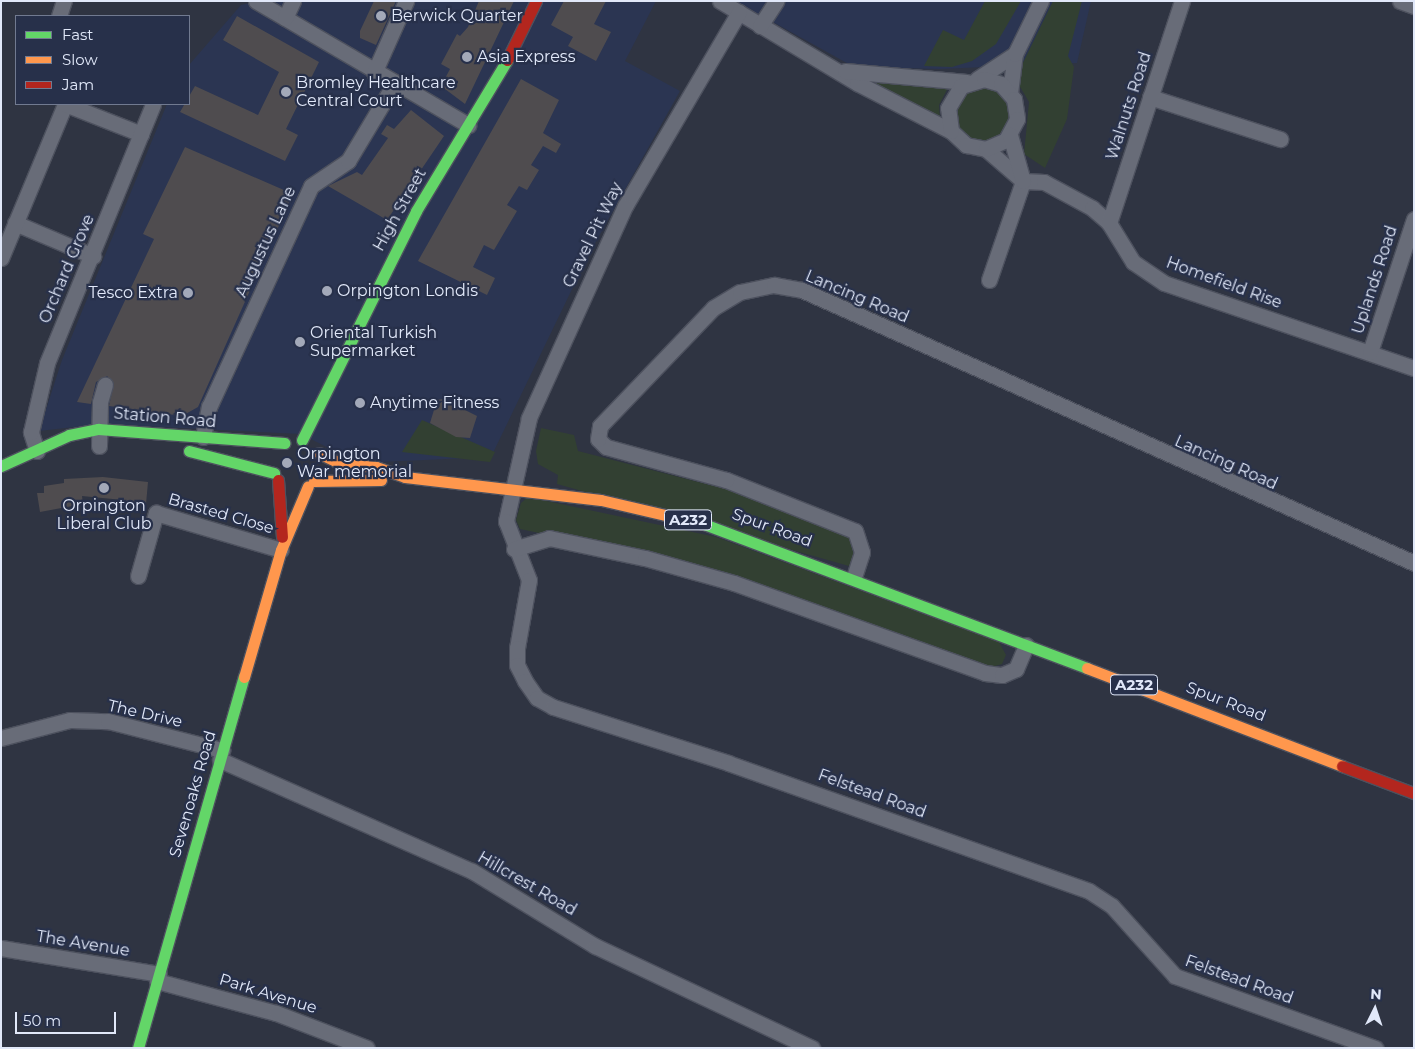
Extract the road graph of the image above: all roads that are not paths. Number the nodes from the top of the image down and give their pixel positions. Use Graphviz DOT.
graph roads {
  1 [pos="64,1"];
  2 [pos="256,1"];
  3 [pos="293,1"];
  4 [pos="406,1"];
  5 [pos="536,1"];
  6 [pos="720,1"];
  7 [pos="776,1"];
  8 [pos="1042,1"];
  9 [pos="1182,1"];
  10 [pos="1400,1"];
  11 [pos="1414,6"];
  12 [pos="739,12"];
  13 [pos="59,15"];
  14 [pos="285,18"];
  15 [pos="760,26"];
  16 [pos="1015,54"];
  17 [pos="839,70"];
  18 [pos="374,73"];
  19 [pos="971,81"];
  20 [pos="394,84"];
  21 [pos="1010,93"];
  22 [pos="1150,97"];
  23 [pos="65,105"];
  24 [pos="68,105"];
  25 [pos="153,105"];
  26 [pos="468,125"];
  27 [pos="951,131"];
  28 [pos="141,134"];
  29 [pos="1010,135"];
  30 [pos="1280,139"];
  31 [pos="986,149"];
  32 [pos="1023,181"];
  33 [pos="1414,219"];
  34 [pos="1109,222"];
  35 [pos="16,224"];
  36 [pos="92,256"];
  37 [pos="1,258"];
  38 [pos="989,280"];
  39 [pos="1370,352"];
  40 [pos="1414,368"];
  41 [pos="106,386"];
  42 [pos="98,429"];
  43 [pos="203,437"];
  44 [pos="302,440"];
  45 [pos="284,443"];
  46 [pos="114,445"];
  47 [pos="92,447"];
  48 [pos="42,449"];
  49 [pos="70,450"];
  50 [pos="178,450"];
  51 [pos="319,453"];
  52 [pos="1,466"];
  53 [pos="276,476"];
  54 [pos="405,477"];
  55 [pos="311,483"];
  56 [pos="516,489"];
  57 [pos="514,549"];
  58 [pos="281,550"];
  59 [pos="1414,564"];
  60 [pos="138,576"];
  61 [pos="854,577"];
  62 [pos="1026,644"];
  63 [pos="1,738"];
  64 [pos="221,755"];
  65 [pos="1414,792"];
  66 [pos="1,948"];
  67 [pos="158,977"];
  68 [pos="138,1048"];
  69 [pos="367,1048"];
  70 [pos="812,1048"];
  71 [pos="1375,1048"];
  1 -- 13 [label="street"];
  2 -- 14 [label="street"];
  3 -- 14 [label="street"];
  4 -- 18 [label="street"];
  5 -- 26 [label="main road, High Street"];
  6 -- 12 [label="street"];
  7 -- 15 [label="street"];
  8 -- 16 [label="street"];
  9 -- 22 [label="street, Walnuts Road"];
  10 -- 11 [label="street"];
  12 -- 15 [label="street"];
  12 -- 56 [label="street, Gravel Pit Way"];
  14 -- 18 [label="street"];
  15 -- 17 [label="street"];
  16 -- 19 [label="street"];
  16 -- 21 [label="street"];
  17 -- 19 [label="street"];
  17 -- 27 [label="street"];
  18 -- 20 [label="street"];
  19 -- 21 [label="street"];
  19 -- 27 [label="street"];
  20 -- 26 [label="street"];
  20 -- 43 [label="street, Augustus Lane"];
  21 -- 29 [label="street"];
  22 -- 30 [label="street"];
  22 -- 34 [label="street, Walnuts Road"];
  23 -- 35 [label="street"];
  24 -- 28 [label="street"];
  25 -- 28 [label="street, Orchard Grove"];
  26 -- 44 [label="main road, High Street"];
  27 -- 31 [label="street"];
  28 -- 36 [label="street, Orchard Grove"];
  29 -- 31 [label="street"];
  29 -- 32 [label="street"];
  31 -- 32 [label="street"];
  32 -- 34 [label="street, Homefield Rise"];
  32 -- 38 [label="street"];
  33 -- 39 [label="street, Uplands Road"];
  34 -- 39 [label="street, Homefield Rise"];
  35 -- 36 [label="street"];
  35 -- 37 [label="street"];
  36 -- 48 [label="street, Orchard Grove"];
  39 -- 40 [label="street, Homefield Rise"];
  41 -- 42 [label="street"];
  42 -- 43 [label="main road, Station Road"];
  42 -- 47 [label="street"];
  42 -- 48 [label="main road, Station Road"];
  43 -- 45 [label="main road, Station Road"];
  44 -- 45 [label="main road"];
  44 -- 51 [label="main road"];
  45 -- 53 [label="main road"];
  46 -- 47 [label="main road, Station Road"];
  48 -- 49 [label="main road, Station Road"];
  48 -- 52 [label="main road, Station Road"];
  50 -- 53 [label="main road, Station Road"];
  51 -- 54 [label="main road, Spur Road"];
  51 -- 55 [label="main road"];
  53 -- 55 [label="main road"];
  53 -- 58 [label="main road, Sevenoaks Road"];
  54 -- 55 [label="main road, Spur Road"];
  54 -- 56 [label="main road, Spur Road / A232"];
  55 -- 58 [label="main road, Sevenoaks Road"];
  56 -- 57 [label="street, Felstead Road"];
  56 -- 61 [label="main road, Spur Road / A232"];
  57 -- 62 [label="street"];
  57 -- 71 [label="street, Felstead Road"];
  58 -- 60 [label="street, Brasted Close"];
  58 -- 64 [label="main road, Sevenoaks Road"];
  59 -- 61 [label="street, Lancing Road"];
  61 -- 62 [label="main road, Spur Road / A232"];
  62 -- 65 [label="main road, Spur Road / A232"];
  63 -- 64 [label="street, The Drive"];
  64 -- 67 [label="main road, Sevenoaks Road"];
  64 -- 70 [label="street, Hillcrest Road"];
  66 -- 67 [label="street, The Avenue"];
  67 -- 68 [label="main road, Sevenoaks Road"];
  67 -- 69 [label="street, Park Avenue"];
}
